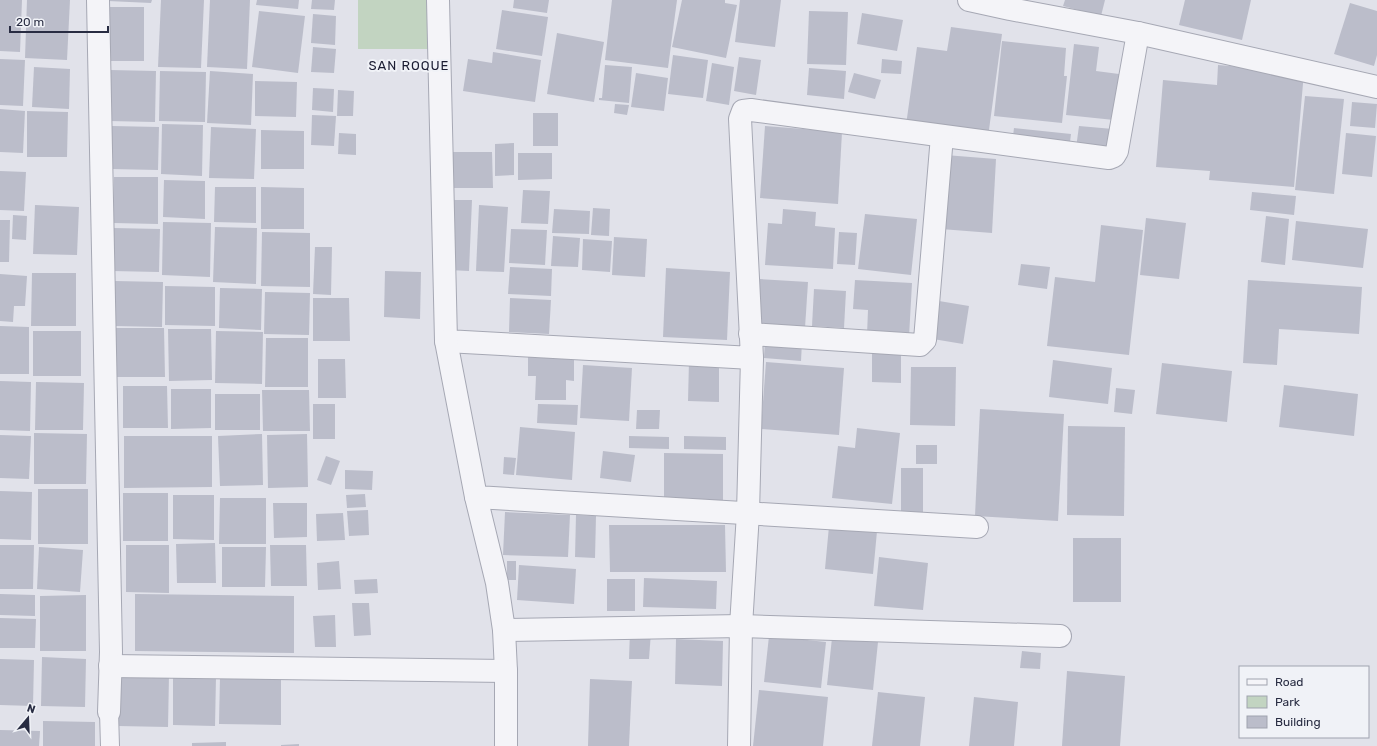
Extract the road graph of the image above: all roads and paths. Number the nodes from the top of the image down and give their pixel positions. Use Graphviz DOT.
graph roads {
  1 [pos="98,0"];
  2 [pos="438,0"];
  3 [pos="969,0"];
  4 [pos="1138,33"];
  5 [pos="1377,87"];
  6 [pos="942,136"];
  7 [pos="750,334"];
  8 [pos="446,341"];
  9 [pos="752,358"];
  10 [pos="476,497"];
  11 [pos="748,513"];
  12 [pos="977,527"];
  13 [pos="741,626"];
  14 [pos="504,630"];
  15 [pos="1060,636"];
  16 [pos="110,666"];
  17 [pos="506,671"];
  18 [pos="109,712"];
  19 [pos="110,746"];
  20 [pos="506,746"];
  21 [pos="738,746"];
  1 -- 16 [label="street"];
  2 -- 8 [label="street"];
  3 -- 4 [label="street"];
  4 -- 5 [label="street"];
  4 -- 6 [label="street"];
  6 -- 7 [label="street"];
  6 -- 7 [label="street"];
  7 -- 9 [label="street"];
  8 -- 9 [label="street"];
  8 -- 10 [label="street"];
  9 -- 11 [label="street"];
  10 -- 11 [label="street"];
  10 -- 14 [label="street"];
  11 -- 12 [label="street"];
  11 -- 13 [label="street"];
  13 -- 14 [label="street"];
  13 -- 15 [label="street"];
  13 -- 21 [label="street"];
  14 -- 17 [label="street"];
  16 -- 17 [label="street"];
  16 -- 18 [label="street"];
  17 -- 20 [label="street"];
  18 -- 19 [label="lane"];
}
